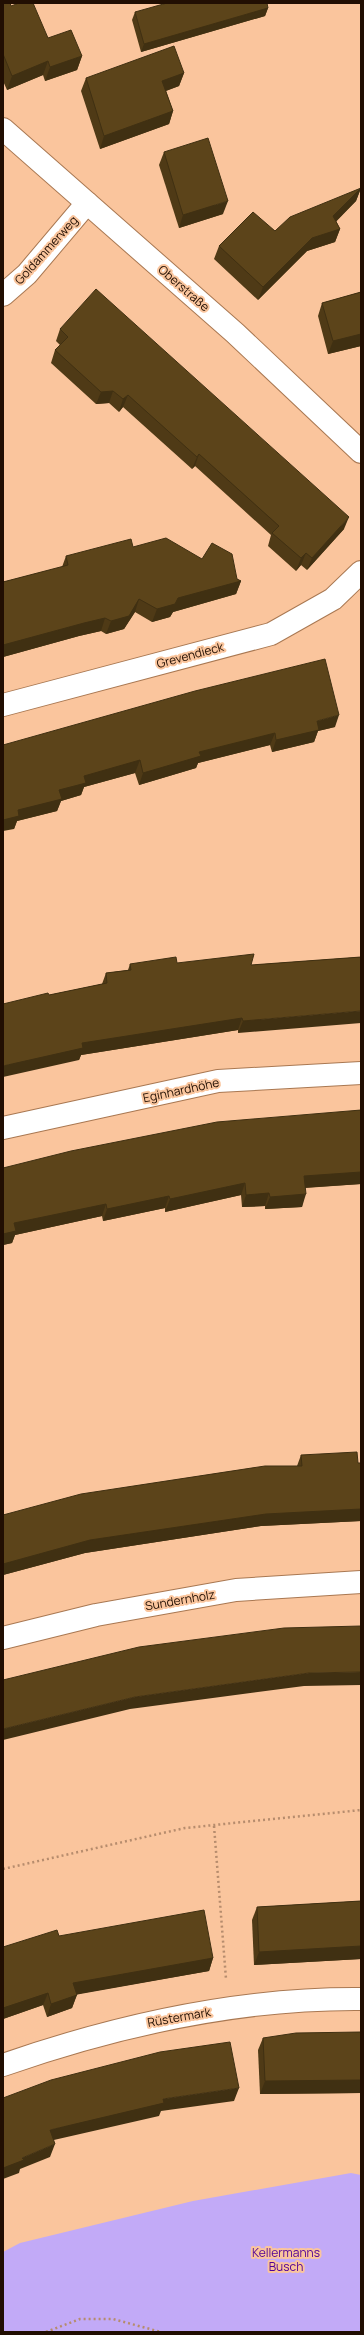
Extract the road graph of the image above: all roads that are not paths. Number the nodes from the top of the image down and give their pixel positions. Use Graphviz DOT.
graph roads {
  1 [pos="3,129"];
  2 [pos="87,203"];
  3 [pos="3,295"];
  4 [pos="361,452"];
  5 [pos="361,572"];
  6 [pos="3,705"];
  7 [pos="361,1073"];
  8 [pos="3,1128"];
  9 [pos="361,1582"];
  10 [pos="3,1638"];
  11 [pos="361,1999"];
  12 [pos="3,2065"];
  1 -- 2 [label="street, Oberstraße"];
  2 -- 3 [label="street, Goldammerweg"];
  2 -- 4 [label="street, Oberstraße"];
  5 -- 6 [label="street, Grevendieck"];
  7 -- 8 [label="street, Eginhardhöhe"];
  9 -- 10 [label="street, Sundernholz"];
  11 -- 12 [label="street, Rüstermark"];
}
